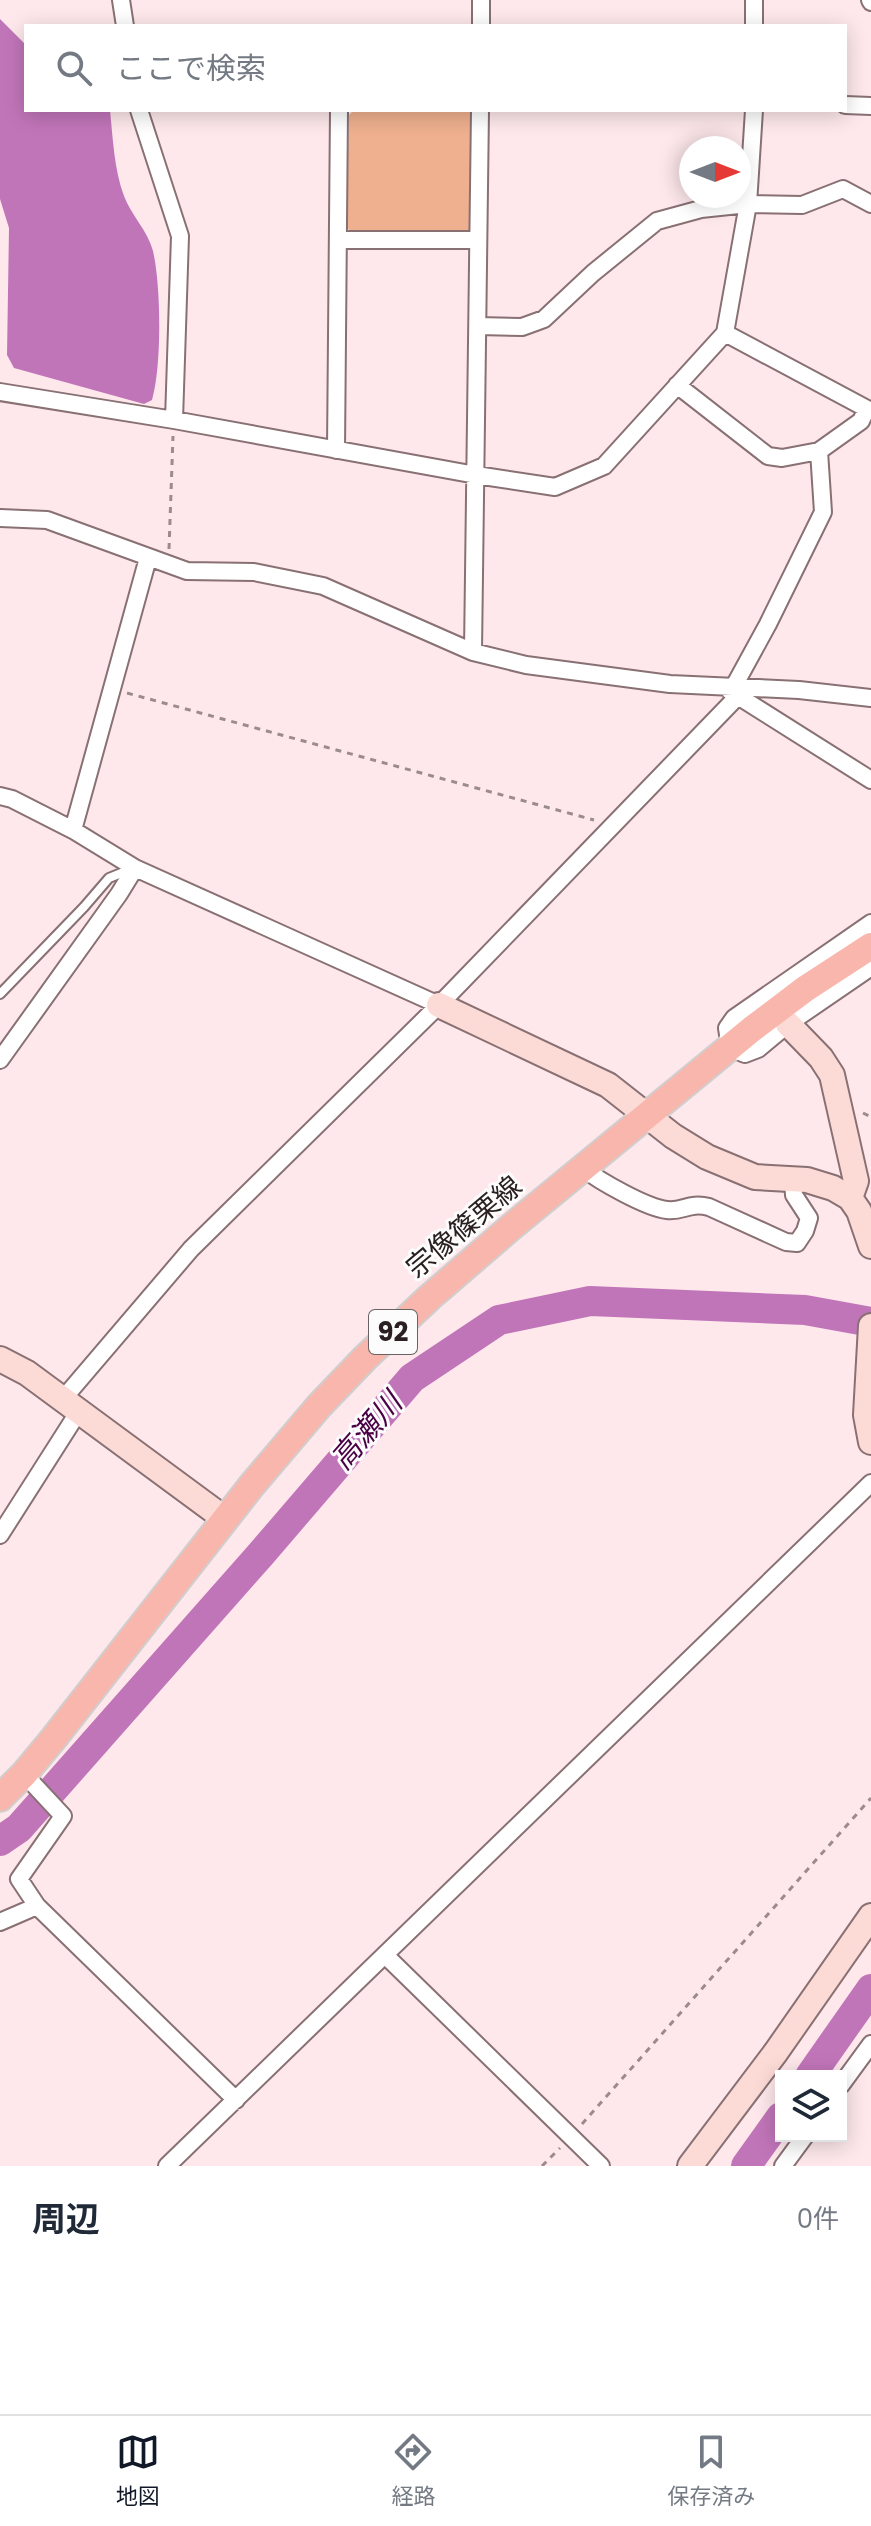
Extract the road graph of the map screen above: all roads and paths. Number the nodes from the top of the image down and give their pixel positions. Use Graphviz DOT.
graph roads {
  1 [pos="121,0"];
  2 [pos="481,0"];
  3 [pos="754,0"];
  4 [pos="125,24"];
  5 [pos="481,24"];
  6 [pos="754,24"];
  7 [pos="847,105"];
  8 [pos="871,106"];
  9 [pos="140,112"];
  10 [pos="339,112"];
  11 [pos="480,112"];
  12 [pos="754,112"];
  13 [pos="751,157"];
  14 [pos="751,204"];
  15 [pos="871,204"];
  16 [pos="710,208"];
  17 [pos="747,208"];
  18 [pos="338,240"];
  19 [pos="478,240"];
  20 [pos="478,326"];
  21 [pos="725,333"];
  22 [pos="677,385"];
  23 [pos="0,392"];
  24 [pos="869,411"];
  25 [pos="174,420"];
  26 [pos="336,450"];
  27 [pos="819,451"];
  28 [pos="476,475"];
  29 [pos="0,518"];
  30 [pos="148,558"];
  31 [pos="169,565"];
  32 [pos="473,652"];
  33 [pos="112,689"];
  34 [pos="733,691"];
  35 [pos="871,698"];
  36 [pos="871,780"];
  37 [pos="0,796"];
  38 [pos="613,825"];
  39 [pos="73,830"];
  40 [pos="135,868"];
  41 [pos="871,923"];
  42 [pos="871,946"];
  43 [pos="871,967"];
  44 [pos="0,994"];
  45 [pos="439,1005"];
  46 [pos="788,1024"];
  47 [pos="730,1048"];
  48 [pos="0,1060"];
  49 [pos="647,1116"];
  50 [pos="583,1168"];
  51 [pos="793,1180"];
  52 [pos="850,1198"];
  53 [pos="871,1246"];
  54 [pos="870,1336"];
  55 [pos="0,1359"];
  56 [pos="71,1405"];
  57 [pos="871,1442"];
  58 [pos="871,1483"];
  59 [pos="225,1519"];
  60 [pos="0,1535"];
  61 [pos="30,1780"];
  62 [pos="0,1798"];
  63 [pos="871,1798"];
  64 [pos="37,1906"];
  65 [pos="871,1916"];
  66 [pos="0,1922"];
  67 [pos="385,1955"];
  68 [pos="871,2044"];
  69 [pos="847,2077"];
  70 [pos="236,2100"];
  71 [pos="571,2137"];
  72 [pos="801,2142"];
  73 [pos="167,2166"];
  74 [pos="542,2166"];
  75 [pos="601,2166"];
  76 [pos="690,2166"];
  77 [pos="783,2166"];
  1 -- 4 [label="street"];
  2 -- 5 [label="street"];
  3 -- 6 [label="street"];
  7 -- 8 [label="street"];
  9 -- 25 [label="street"];
  10 -- 18 [label="street"];
  11 -- 19 [label="street"];
  12 -- 13 [label="street"];
  14 -- 15 [label="street"];
  16 -- 20 [label="street"];
  17 -- 21 [label="street"];
  18 -- 19 [label="street"];
  18 -- 26 [label="street"];
  19 -- 20 [label="street"];
  20 -- 28 [label="street"];
  21 -- 22 [label="street"];
  21 -- 24 [label="street"];
  22 -- 27 [label="street"];
  22 -- 28 [label="street"];
  23 -- 25 [label="street"];
  24 -- 27 [label="street"];
  25 -- 26 [label="street"];
  25 -- 31 [label="path"];
  26 -- 28 [label="street"];
  27 -- 34 [label="street"];
  28 -- 32 [label="street"];
  29 -- 30 [label="street"];
  30 -- 31 [label="street"];
  30 -- 33 [label="street"];
  31 -- 32 [label="street"];
  32 -- 34 [label="street"];
  33 -- 38 [label="path"];
  33 -- 39 [label="street"];
  34 -- 35 [label="street"];
  34 -- 36 [label="street"];
  34 -- 38 [label="street"];
  37 -- 39 [label="street"];
  38 -- 45 [label="street"];
  39 -- 40 [label="street"];
  40 -- 44 [label="lane"];
  40 -- 45 [label="street"];
  40 -- 48 [label="street"];
  41 -- 47 [label="street"];
  42 -- 47 [label="main road, 宗像篠栗線 / 92"];
  43 -- 46 [label="street"];
  45 -- 49 [label="street"];
  45 -- 56 [label="street"];
  46 -- 47 [label="street"];
  46 -- 52 [label="street"];
  47 -- 49 [label="main road, 宗像篠栗線 / 92"];
  49 -- 50 [label="main road, 宗像篠栗線 / 92"];
  49 -- 51 [label="street"];
  50 -- 51 [label="street"];
  50 -- 59 [label="main road, 宗像篠栗線 / 92"];
  51 -- 52 [label="street"];
  52 -- 53 [label="street"];
  54 -- 57 [label="street"];
  55 -- 56 [label="street"];
  56 -- 59 [label="street"];
  56 -- 60 [label="street"];
  58 -- 67 [label="street"];
  59 -- 61 [label="main road, 宗像篠栗線 / 92"];
  61 -- 62 [label="main road, 宗像篠栗線 / 92"];
  61 -- 64 [label="street"];
  63 -- 71 [label="path"];
  64 -- 66 [label="street"];
  64 -- 70 [label="street"];
  65 -- 76 [label="street"];
  67 -- 70 [label="street"];
  67 -- 71 [label="street"];
  68 -- 69 [label="street"];
  70 -- 73 [label="street"];
  71 -- 74 [label="path"];
  71 -- 75 [label="street"];
  72 -- 77 [label="street"];
}
